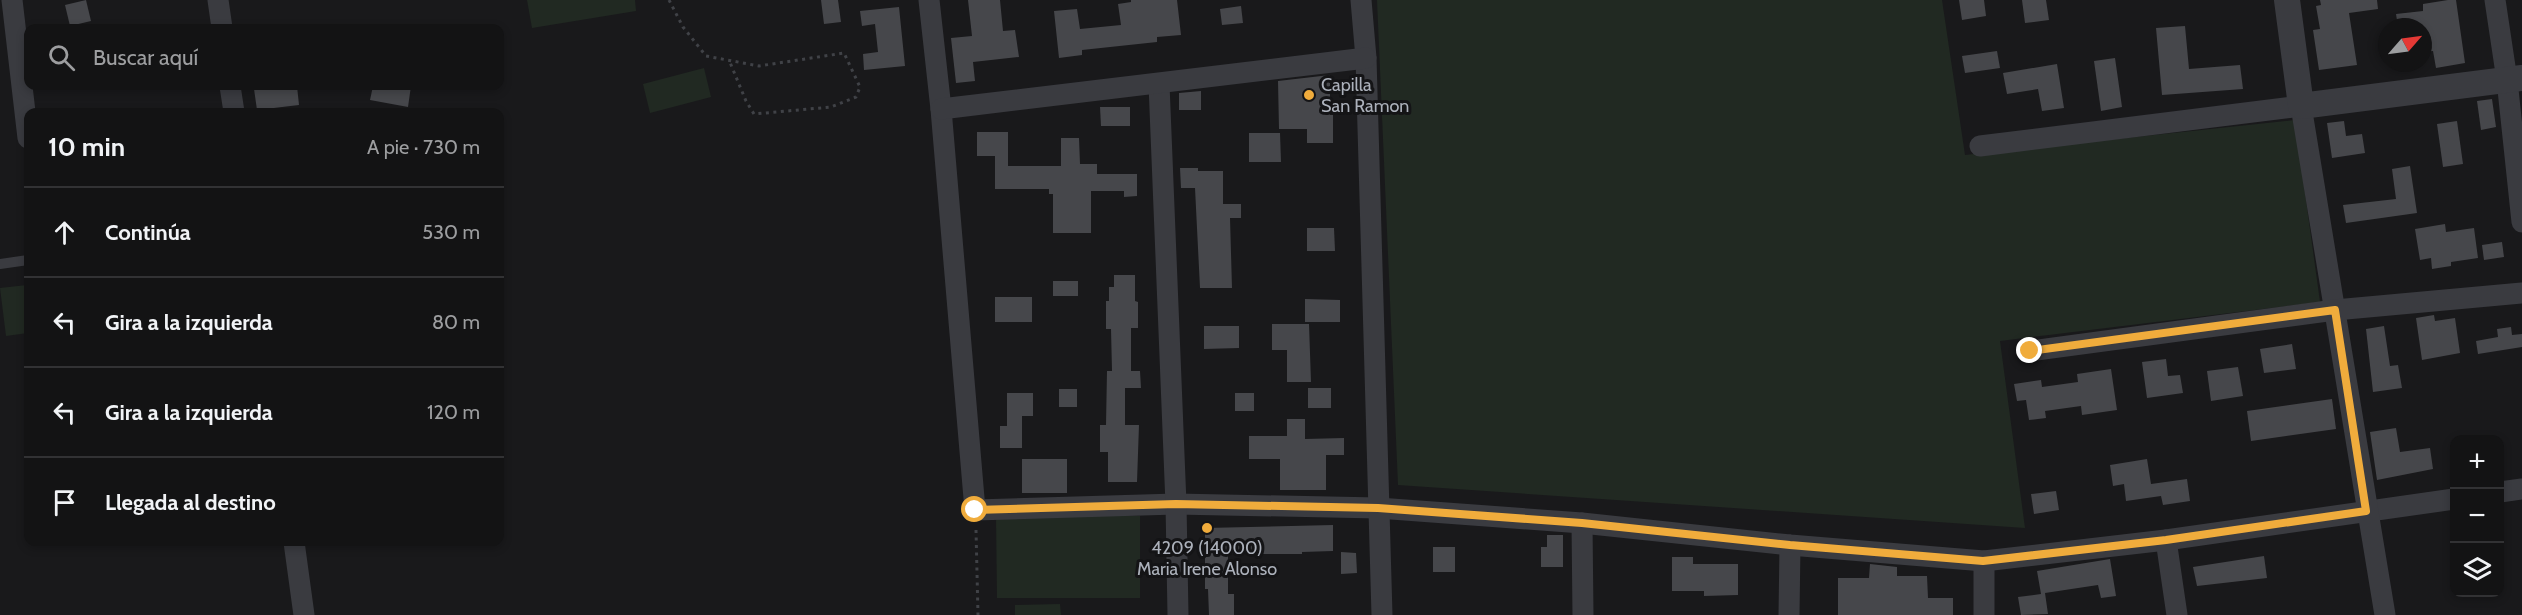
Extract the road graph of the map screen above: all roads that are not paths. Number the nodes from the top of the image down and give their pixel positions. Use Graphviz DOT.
graph roads {
  1 [pos="12,0"];
  2 [pos="218,0"];
  3 [pos="929,0"];
  4 [pos="1361,0"];
  5 [pos="2287,0"];
  6 [pos="2495,0"];
  7 [pos="221,24"];
  8 [pos="1366,58"];
  9 [pos="2514,79"];
  10 [pos="1160,84"];
  11 [pos="231,90"];
  12 [pos="2301,106"];
  13 [pos="25,108"];
  14 [pos="233,108"];
  15 [pos="940,109"];
  16 [pos="1980,146"];
  17 [pos="2522,222"];
  18 [pos="24,261"];
  19 [pos="0,264"];
  20 [pos="2522,293"];
  21 [pos="2335,310"];
  22 [pos="2030,351"];
  23 [pos="2522,489"];
  24 [pos="2504,491"];
  25 [pos="2450,500"];
  26 [pos="1176,504"];
  27 [pos="1378,508"];
  28 [pos="2366,511"];
  29 [pos="1582,523"];
  30 [pos="2166,540"];
  31 [pos="1790,545"];
  32 [pos="295,546"];
  33 [pos="1983,561"];
  34 [pos="304,615"];
  35 [pos="1178,615"];
  36 [pos="1382,615"];
  37 [pos="1583,615"];
  38 [pos="1789,615"];
  39 [pos="1984,615"];
  40 [pos="2177,615"];
  41 [pos="2385,615"];
  1 -- 13 [label="street"];
  2 -- 7 [label="street"];
  3 -- 15 [label="street"];
  4 -- 8 [label="street"];
  5 -- 12 [label="street"];
  6 -- 9 [label="street"];
  8 -- 10 [label="street"];
  8 -- 27 [label="street"];
  9 -- 12 [label="street"];
  9 -- 17 [label="street"];
  10 -- 15 [label="street"];
  10 -- 26 [label="street"];
  11 -- 14 [label="street"];
  12 -- 16 [label="street"];
  12 -- 21 [label="street"];
  15 -- 26 [label="street"];
  18 -- 19 [label="lane"];
  20 -- 21 [label="street"];
  21 -- 22 [label="street"];
  21 -- 28 [label="street"];
  23 -- 24 [label="street"];
  25 -- 28 [label="street"];
  26 -- 27 [label="street"];
  26 -- 35 [label="street"];
  27 -- 29 [label="street"];
  27 -- 36 [label="street"];
  28 -- 30 [label="street"];
  28 -- 41 [label="street"];
  29 -- 31 [label="street"];
  29 -- 37 [label="street"];
  30 -- 33 [label="street"];
  30 -- 40 [label="street"];
  31 -- 33 [label="street"];
  31 -- 38 [label="street"];
  32 -- 34 [label="street"];
  33 -- 39 [label="street"];
}
